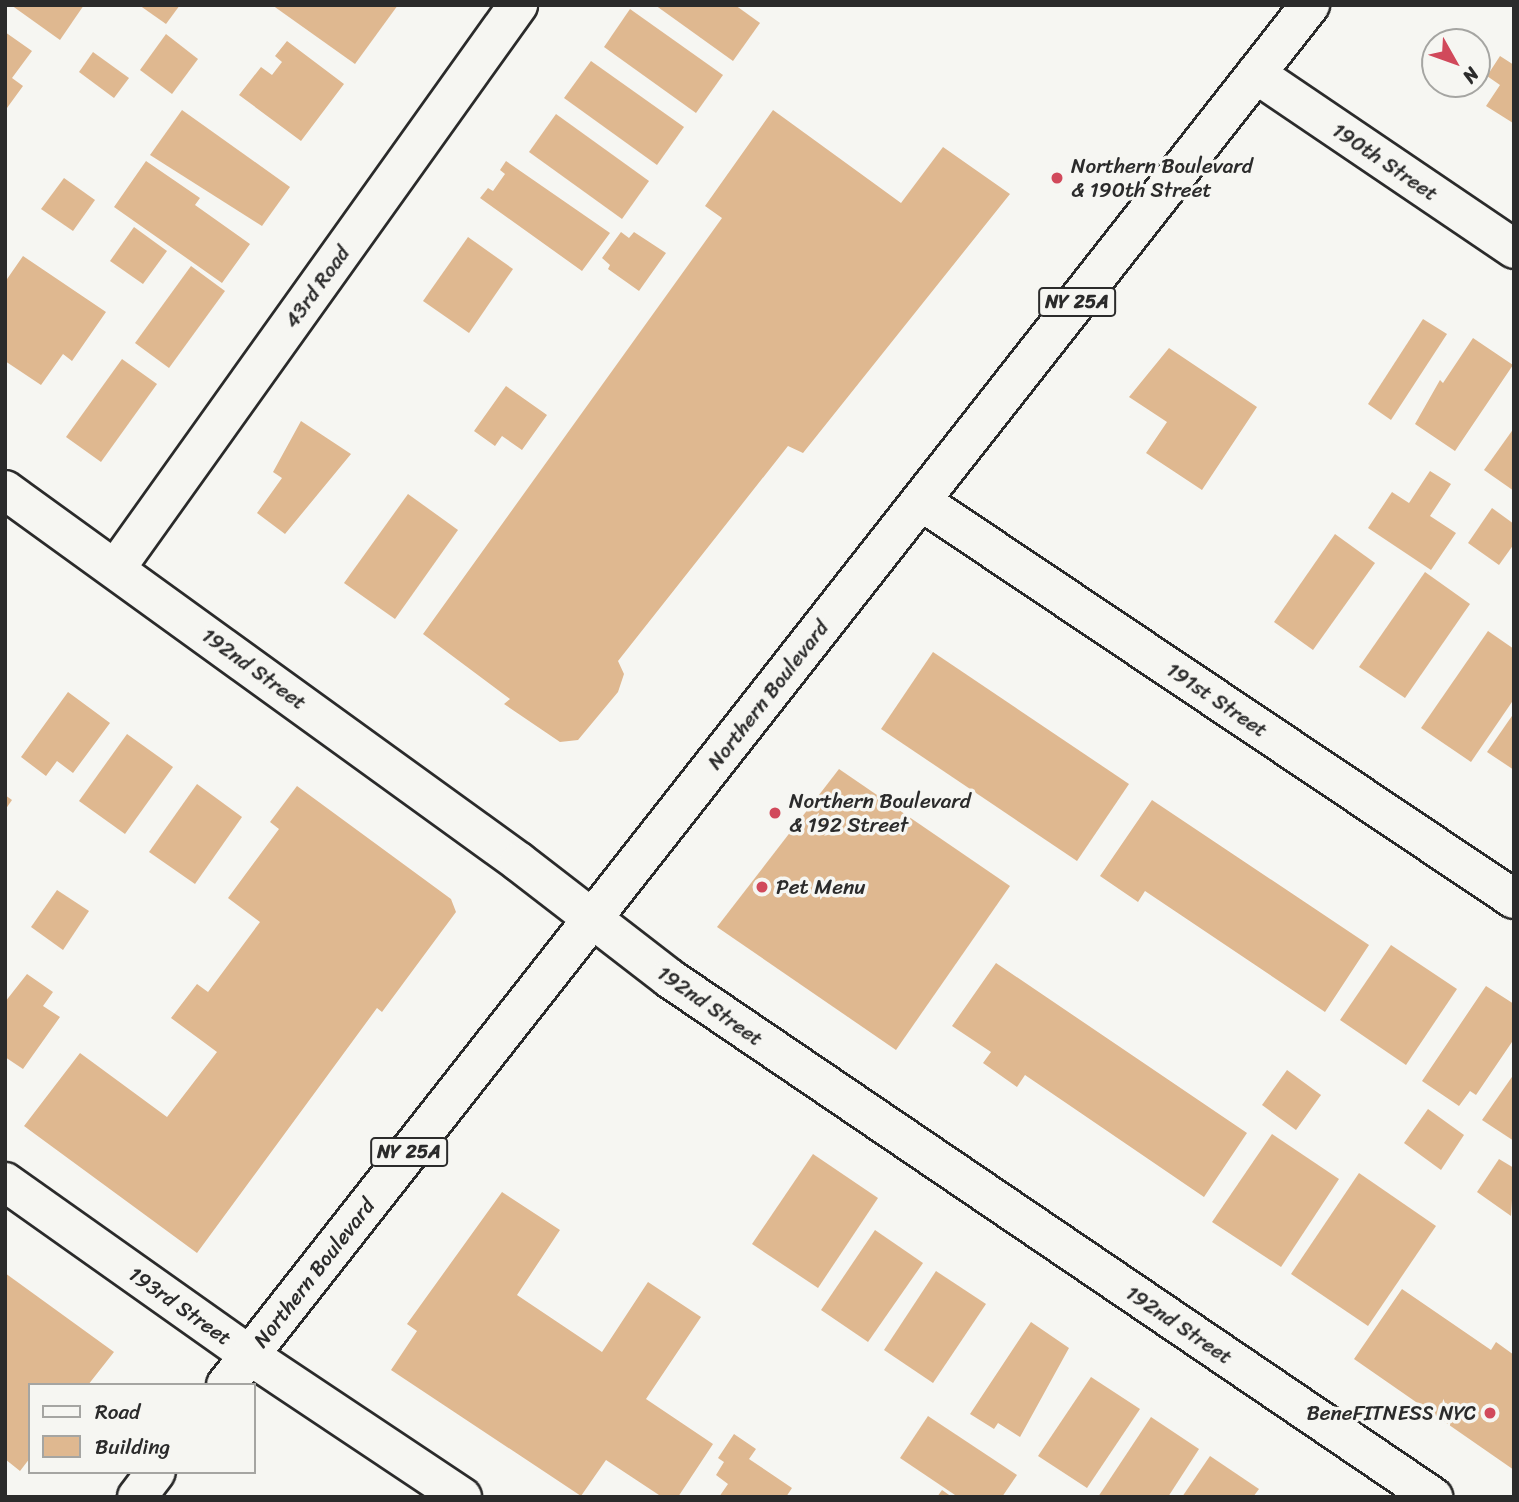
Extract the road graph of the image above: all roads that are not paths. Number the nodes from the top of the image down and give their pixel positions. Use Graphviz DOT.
graph roads {
  1 [pos="518,5"];
  2 [pos="1310,5"];
  3 [pos="1256,74"];
  4 [pos="1514,249"];
  5 [pos="5,490"];
  6 [pos="921,501"];
  7 [pos="116,569"];
  8 [pos="1514,899"];
  9 [pos="592,919"];
  10 [pos="5,1182"];
  11 [pos="249,1355"];
  12 [pos="228,1383"];
  13 [pos="154,1474"];
  14 [pos="137,1497"];
  15 [pos="462,1497"];
  16 [pos="1433,1497"];
  1 -- 7 [label="street, 43rd Road"];
  2 -- 3 [label="street, Northern Boulevard / NY 25A"];
  3 -- 4 [label="street, 190th Street"];
  3 -- 6 [label="street, Northern Boulevard / NY 25A"];
  5 -- 7 [label="street, 192nd Street"];
  6 -- 8 [label="street, 191st Street"];
  6 -- 9 [label="street, Northern Boulevard / NY 25A"];
  7 -- 9 [label="street, 192nd Street"];
  9 -- 11 [label="street, Northern Boulevard / NY 25A"];
  9 -- 16 [label="street, 192nd Street"];
  10 -- 11 [label="street, 193rd Street"];
  11 -- 12 [label="street, Northern Boulevard / NY 25A"];
  11 -- 15 [label="street, 193rd Street"];
  13 -- 14 [label="street"];
}
